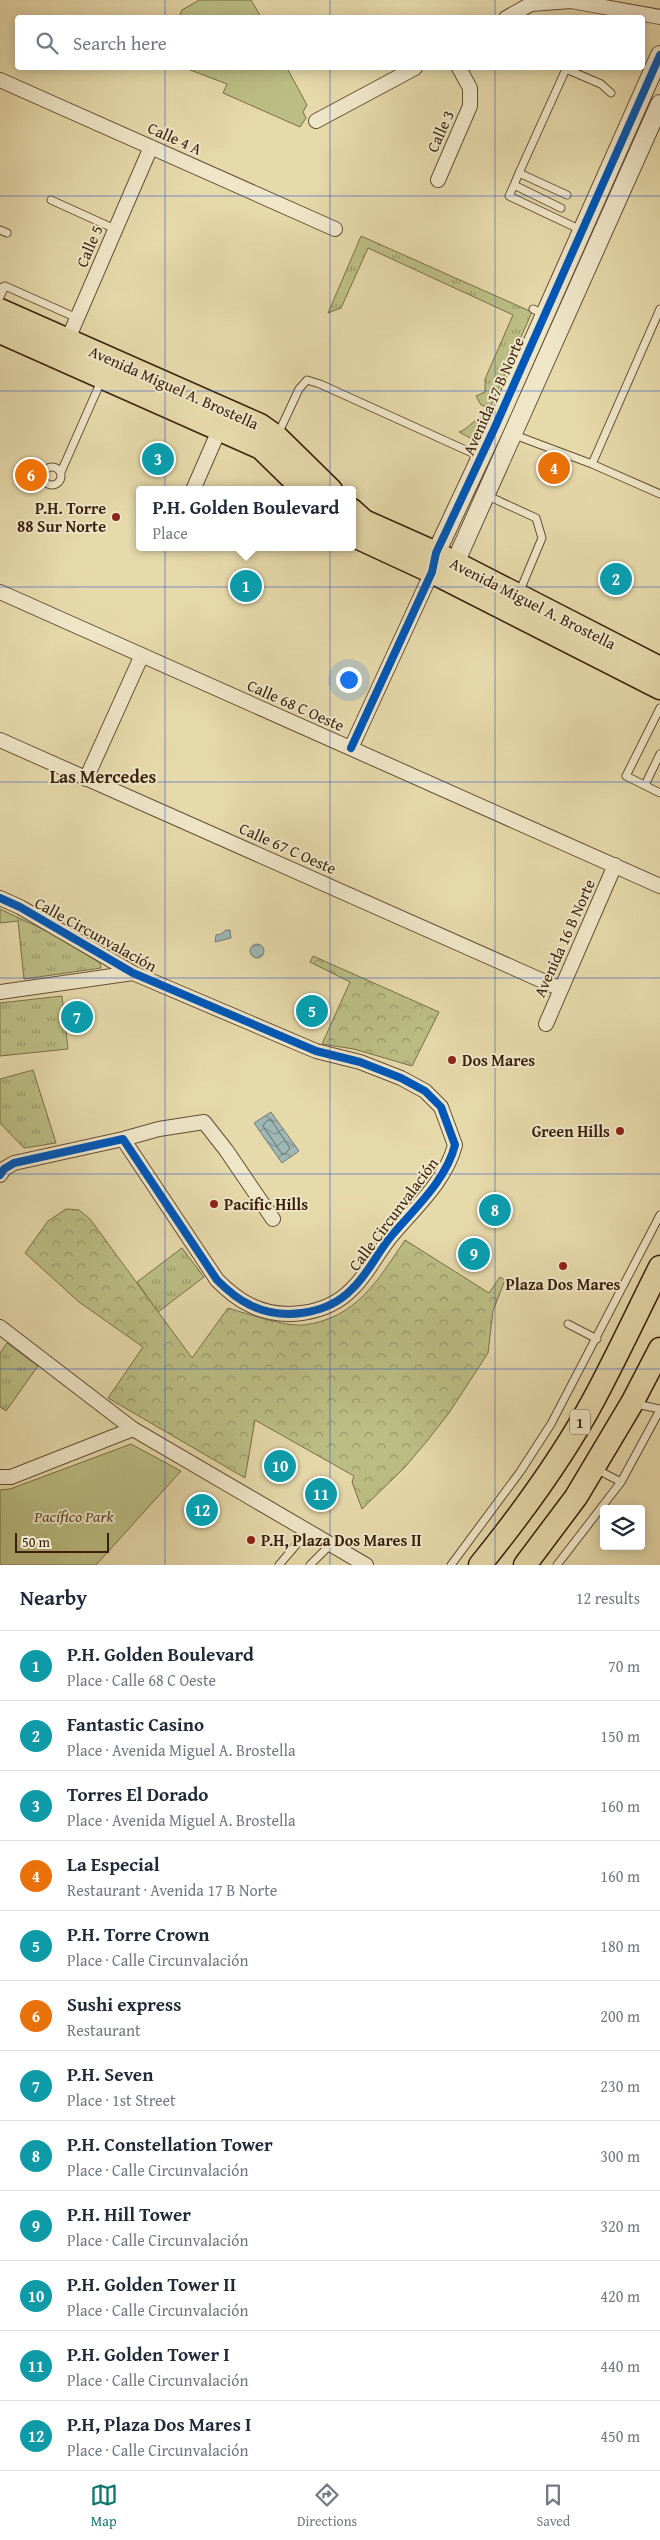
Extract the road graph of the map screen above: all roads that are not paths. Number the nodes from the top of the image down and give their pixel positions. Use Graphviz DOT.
graph roads {
  1 [pos="511,15"];
  2 [pos="660,17"];
  3 [pos="660,55"];
  4 [pos="411,70"];
  5 [pos="460,70"];
  6 [pos="566,70"];
  7 [pos="568,70"];
  8 [pos="0,80"];
  9 [pos="611,94"];
  10 [pos="660,104"];
  11 [pos="316,120"];
  12 [pos="151,147"];
  13 [pos="519,173"];
  14 [pos="438,180"];
  15 [pos="514,185"];
  16 [pos="567,195"];
  17 [pos="51,200"];
  18 [pos="561,208"];
  19 [pos="115,229"];
  20 [pos="335,230"];
  21 [pos="583,231"];
  22 [pos="2,287"];
  23 [pos="0,297"];
  24 [pos="660,309"];
  25 [pos="0,310"];
  26 [pos="76,318"];
  27 [pos="0,332"];
  28 [pos="63,349"];
  29 [pos="103,377"];
  30 [pos="495,427"];
  31 [pos="220,428"];
  32 [pos="513,434"];
  33 [pos="277,437"];
  34 [pos="481,457"];
  35 [pos="592,464"];
  36 [pos="60,472"];
  37 [pos="195,486"];
  38 [pos="300,486"];
  39 [pos="328,486"];
  40 [pos="660,494"];
  41 [pos="486,496"];
  42 [pos="356,514"];
  43 [pos="356,536"];
  44 [pos="441,563"];
  45 [pos="0,592"];
  46 [pos="517,595"];
  47 [pos="605,650"];
  48 [pos="142,655"];
  49 [pos="660,668"];
  50 [pos="660,688"];
  51 [pos="660,709"];
  52 [pos="0,740"];
  53 [pos="351,748"];
  54 [pos="660,754"];
  55 [pos="86,778"];
  56 [pos="645,785"];
  57 [pos="660,793"];
  58 [pos="615,865"];
  59 [pos="660,886"];
  60 [pos="0,898"];
  61 [pos="133,973"];
  62 [pos="561,988"];
  63 [pos="0,992"];
  64 [pos="546,1024"];
  65 [pos="123,1139"];
  66 [pos="0,1175"];
  67 [pos="660,1215"];
  68 [pos="273,1219"];
  69 [pos="660,1267"];
  70 [pos="568,1324"];
  71 [pos="0,1326"];
  72 [pos="597,1339"];
  73 [pos="660,1349"];
  74 [pos="632,1403"];
  75 [pos="660,1410"];
  76 [pos="133,1429"];
  77 [pos="594,1468"];
  78 [pos="0,1477"];
  79 [pos="621,1482"];
  80 [pos="308,1531"];
  81 [pos="331,1544"];
  82 [pos="279,1565"];
  83 [pos="310,1565"];
  84 [pos="366,1565"];
  85 [pos="451,1565"];
  86 [pos="480,1565"];
  87 [pos="524,1565"];
  88 [pos="558,1565"];
  1 -- 2 [label="street"];
  3 -- 21 [label="street, Avenida 17 B Norte"];
  4 -- 11 [label="street"];
  5 -- 14 [label="street, Calle 3"];
  6 -- 13 [label="lane"];
  7 -- 9 [label="lane"];
  8 -- 12 [label="street, Calle 4 A"];
  10 -- 32 [label="street, Avenida 17 B Norte"];
  12 -- 19 [label="street, Calle 5"];
  12 -- 20 [label="street, Calle 4 A"];
  13 -- 15 [label="lane"];
  13 -- 16 [label="lane"];
  15 -- 18 [label="lane"];
  15 -- 21 [label="lane"];
  17 -- 19 [label="lane"];
  19 -- 26 [label="street, Calle 5"];
  21 -- 30 [label="street, Avenida 17 B Norte"];
  22 -- 23 [label="lane"];
  22 -- 26 [label="lane"];
  24 -- 35 [label="lane"];
  25 -- 28 [label="main road, Avenida Miguel A. Brostella"];
  26 -- 28 [label="street, Calle 5"];
  27 -- 28 [label="main road, Avenida Miguel A. Brostella"];
  28 -- 29 [label="main road, Avenida Miguel A. Brostella"];
  28 -- 33 [label="main road, Avenida Miguel A. Brostella"];
  29 -- 31 [label="main road, Avenida Miguel A. Brostella"];
  29 -- 36 [label="lane"];
  30 -- 32 [label="lane"];
  30 -- 34 [label="street, Avenida 17 B Norte"];
  31 -- 37 [label="street"];
  31 -- 38 [label="main road, Avenida Miguel A. Brostella"];
  32 -- 35 [label="lane"];
  32 -- 41 [label="street, Avenida 17 B Norte"];
  33 -- 34 [label="lane"];
  33 -- 39 [label="main road, Avenida Miguel A. Brostella"];
  34 -- 44 [label="street, Avenida 17 B Norte"];
  35 -- 40 [label="lane"];
  41 -- 44 [label="street, Avenida 17 B Norte"];
  41 -- 46 [label="lane"];
  42 -- 44 [label="main road, Avenida Miguel A. Brostella"];
  43 -- 44 [label="main road, Avenida Miguel A. Brostella"];
  44 -- 46 [label="main road, Avenida Miguel A. Brostella"];
  44 -- 47 [label="main road, Avenida Miguel A. Brostella"];
  44 -- 53 [label="street, Avenida 17 B Norte"];
  45 -- 48 [label="street, Calle 68 C Oeste"];
  46 -- 47 [label="main road, Avenida Miguel A. Brostella"];
  47 -- 49 [label="main road, Avenida Miguel A. Brostella"];
  47 -- 50 [label="main road, Avenida Miguel A. Brostella"];
  48 -- 53 [label="street, Calle 68 C Oeste"];
  48 -- 55 [label="street"];
  51 -- 56 [label="lane"];
  52 -- 55 [label="street, Calle 67 C Oeste"];
  53 -- 58 [label="street, Calle 68 C Oeste"];
  54 -- 56 [label="lane"];
  55 -- 62 [label="street, Calle 67 C Oeste"];
  56 -- 57 [label="lane"];
  58 -- 59 [label="street, Calle 68 C Oeste"];
  58 -- 62 [label="street, Avenida 16 B Norte"];
  60 -- 61 [label="street, Calle Circunvalación"];
  61 -- 63 [label="street"];
  61 -- 65 [label="street, Calle Circunvalación"];
  62 -- 64 [label="street, Avenida 16 B Norte"];
  65 -- 66 [label="street"];
  65 -- 68 [label="street"];
  67 -- 72 [label="lane"];
  69 -- 86 [label="main road, 1"];
  70 -- 72 [label="lane"];
  71 -- 76 [label="street"];
  72 -- 85 [label="lane"];
  73 -- 74 [label="main road, 1"];
  74 -- 75 [label="lane"];
  74 -- 77 [label="main road, 1"];
  75 -- 79 [label="lane"];
  76 -- 78 [label="street"];
  76 -- 80 [label="street"];
  77 -- 79 [label="lane"];
  77 -- 87 [label="main road, 1"];
  79 -- 88 [label="lane"];
  80 -- 81 [label="street"];
  80 -- 82 [label="lane"];
  81 -- 83 [label="lane"];
  81 -- 84 [label="street"];
}
